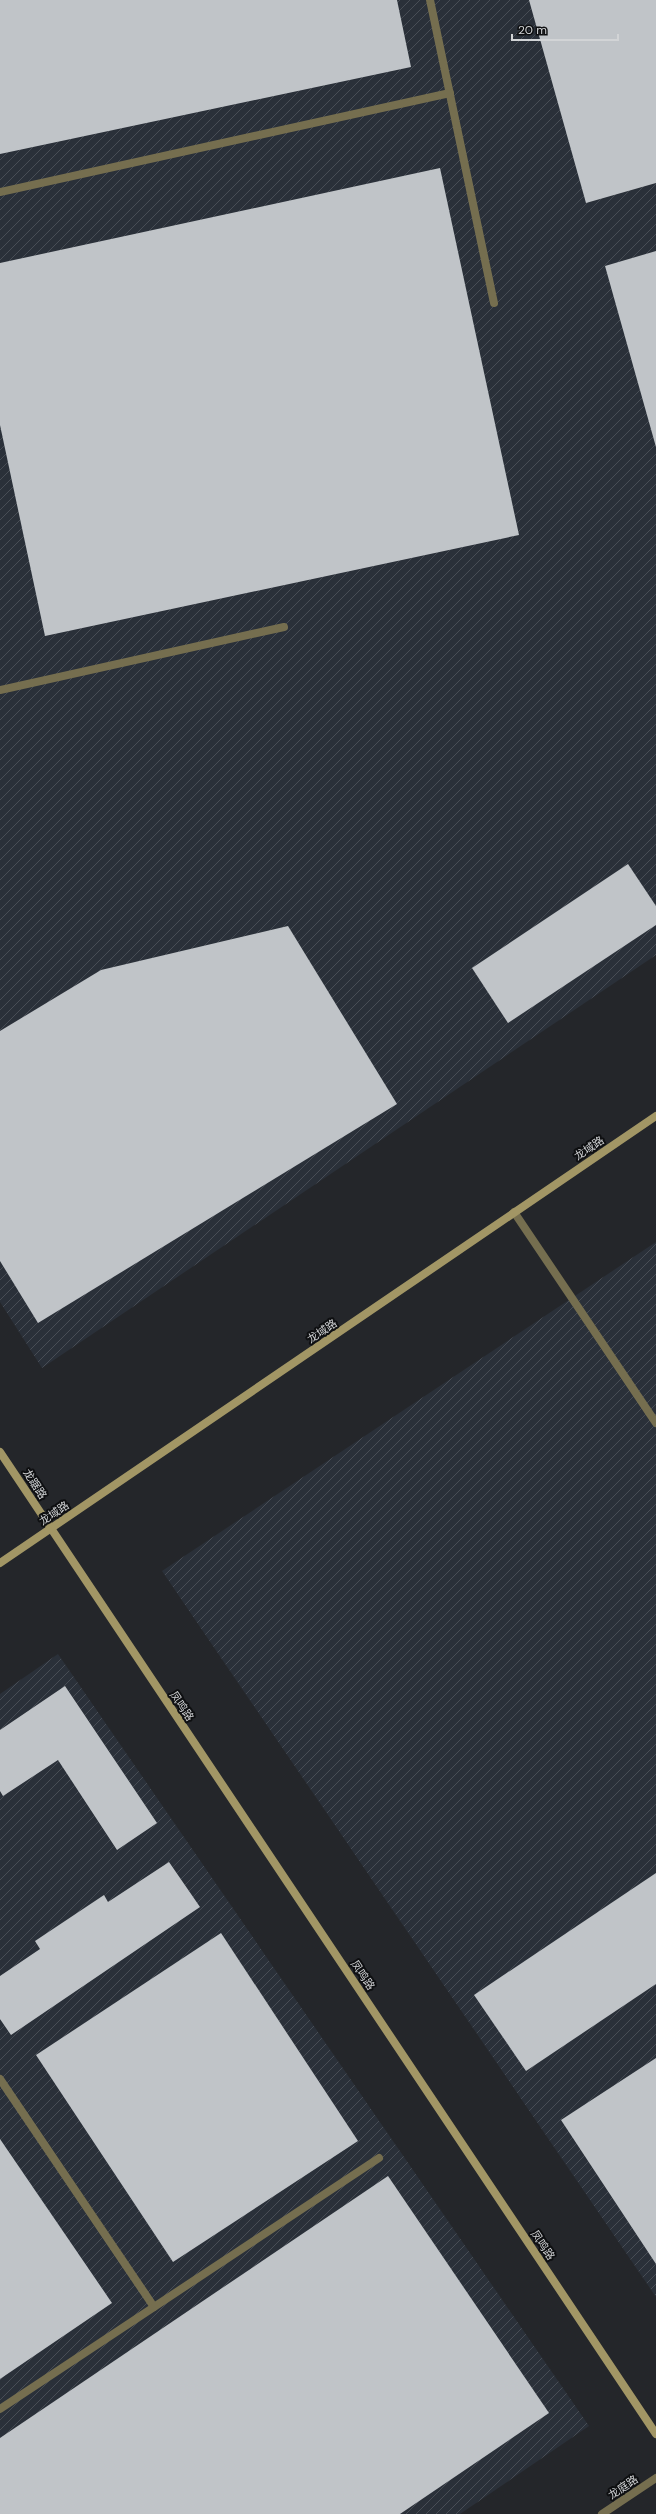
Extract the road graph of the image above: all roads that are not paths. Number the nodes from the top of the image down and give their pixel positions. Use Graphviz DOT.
graph roads {
  1 [pos="430,0"];
  2 [pos="450,93"];
  3 [pos="0,192"];
  4 [pos="494,303"];
  5 [pos="284,627"];
  6 [pos="0,690"];
  7 [pos="656,1116"];
  8 [pos="514,1212"];
  9 [pos="656,1423"];
  10 [pos="0,1452"];
  11 [pos="51,1529"];
  12 [pos="0,1563"];
  13 [pos="0,2079"];
  14 [pos="379,2158"];
  15 [pos="154,2307"];
  16 [pos="0,2409"];
  17 [pos="656,2434"];
  18 [pos="656,2478"];
  19 [pos="602,2514"];
  1 -- 2 [label="street"];
  2 -- 3 [label="street"];
  2 -- 4 [label="street"];
  5 -- 6 [label="street"];
  7 -- 8 [label="street, 龙域路"];
  8 -- 9 [label="street"];
  8 -- 11 [label="street, 龙域路"];
  10 -- 11 [label="street, 龙踞路"];
  11 -- 12 [label="street, 龙域路"];
  11 -- 17 [label="street, 凤鸣路"];
  13 -- 15 [label="street"];
  14 -- 15 [label="street"];
  15 -- 16 [label="street"];
  18 -- 19 [label="street, 龙庭路"];
}
